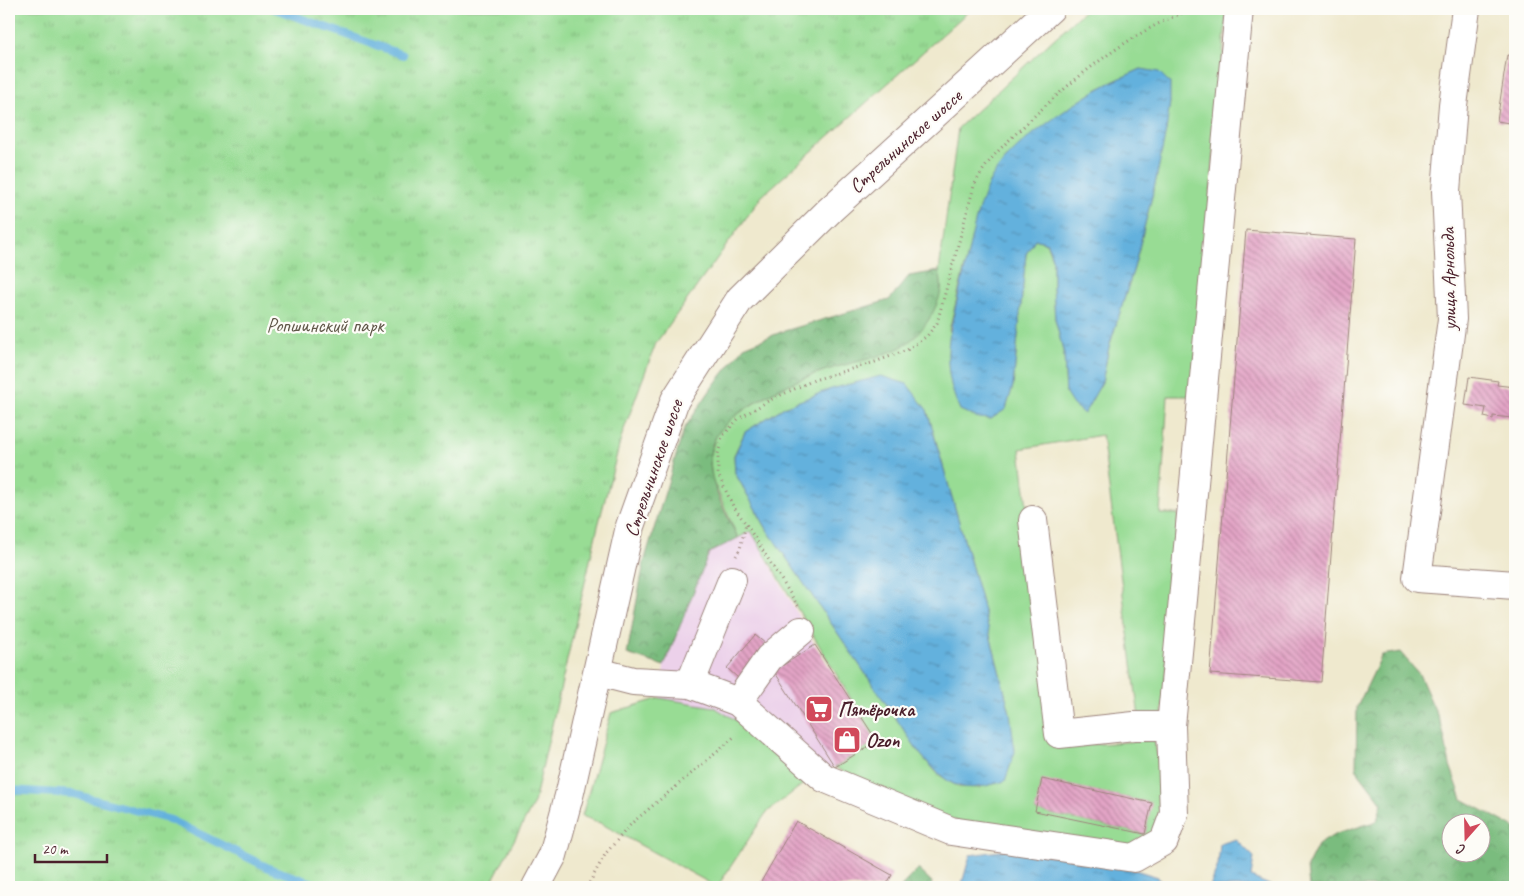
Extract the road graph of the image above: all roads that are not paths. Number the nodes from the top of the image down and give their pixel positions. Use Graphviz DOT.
graph roads {
  1 [pos="1050,9"];
  2 [pos="1239,9"];
  3 [pos="1466,9"];
  4 [pos="1033,520"];
  5 [pos="732,580"];
  6 [pos="1515,586"];
  7 [pos="801,631"];
  8 [pos="598,672"];
  9 [pos="690,684"];
  10 [pos="738,702"];
  11 [pos="1171,726"];
  12 [pos="536,887"];
  1 -- 8 [label="main road, Стрельнинское шоссе"];
  2 -- 11 [label="main road"];
  3 -- 6 [label="main road, улица Арнольда"];
  4 -- 11 [label="main road"];
  5 -- 9 [label="main road"];
  7 -- 10 [label="main road"];
  8 -- 9 [label="main road"];
  8 -- 12 [label="main road, Стрельнинское шоссе"];
  9 -- 10 [label="main road"];
  10 -- 11 [label="main road"];
}
